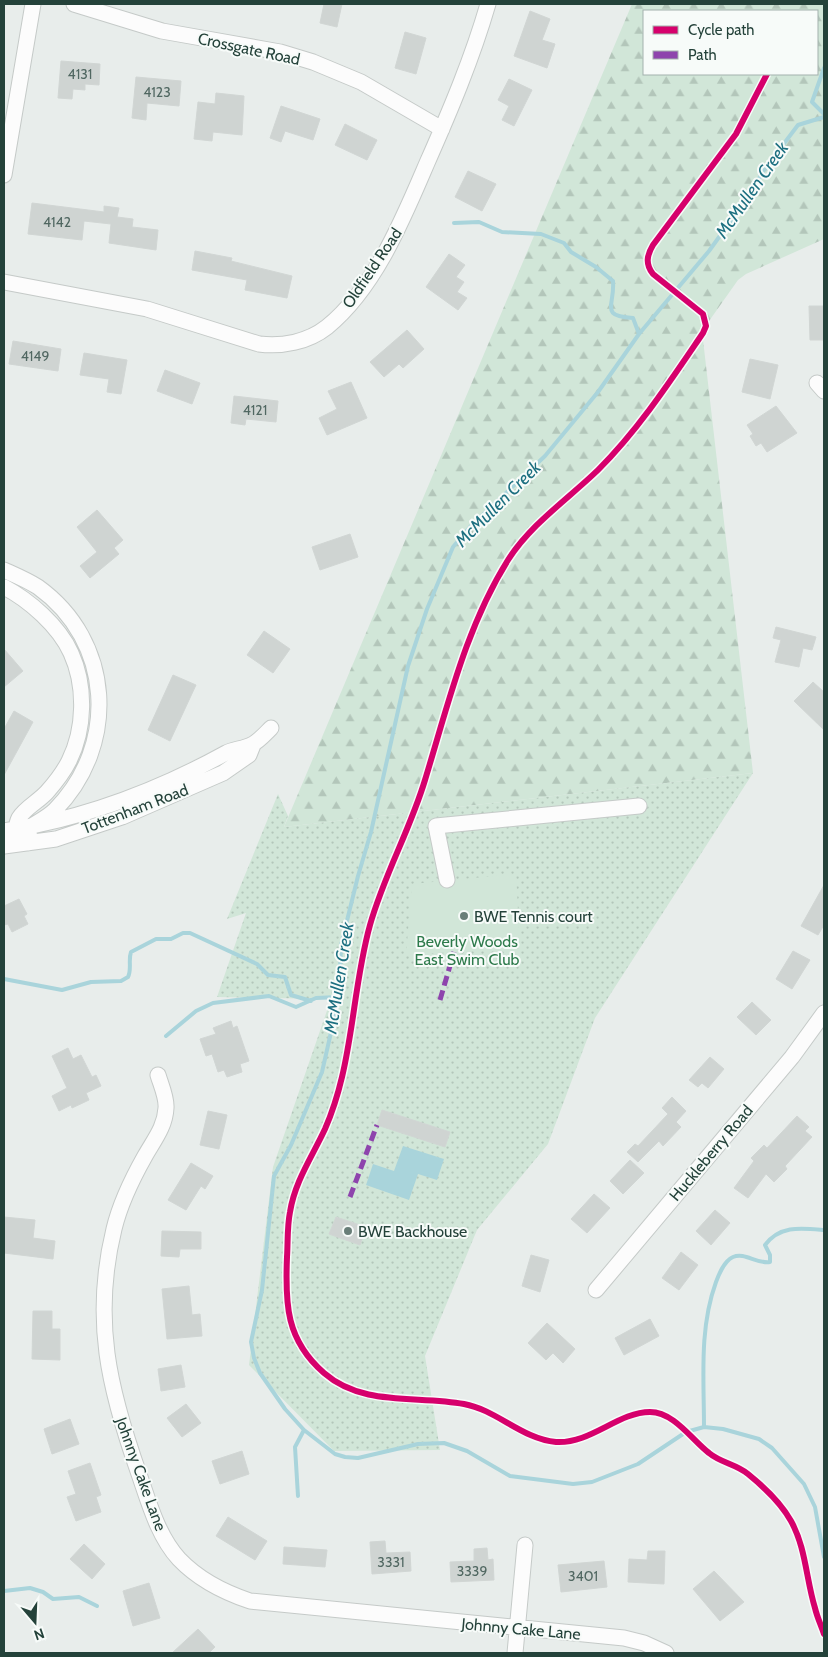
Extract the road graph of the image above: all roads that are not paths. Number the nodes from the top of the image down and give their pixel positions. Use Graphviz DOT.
graph roads {
  1 [pos="33,4"];
  2 [pos="74,4"];
  3 [pos="488,4"];
  4 [pos="442,130"];
  5 [pos="4,175"];
  6 [pos="4,282"];
  7 [pos="4,570"];
  8 [pos="4,587"];
  9 [pos="271,728"];
  10 [pos="639,806"];
  11 [pos="17,837"];
  12 [pos="447,880"];
  13 [pos="824,1013"];
  14 [pos="158,1075"];
  15 [pos="596,1290"];
  16 [pos="525,1545"];
  17 [pos="518,1628"];
  18 [pos="515,1653"];
  19 [pos="666,1653"];
  1 -- 5 [label="street"];
  2 -- 4 [label="street, Crossgate Road"];
  3 -- 4 [label="street, Oldfield Road"];
  4 -- 6 [label="street, Oldfield Road"];
  7 -- 11 [label="street"];
  8 -- 11 [label="street"];
  9 -- 11 [label="street, Tottenham Road"];
  10 -- 12 [label="street"];
  13 -- 15 [label="street, Huckleberry Road"];
  14 -- 17 [label="street, Johnny Cake Lane"];
  16 -- 17 [label="street"];
  17 -- 18 [label="street"];
  17 -- 19 [label="street, Johnny Cake Lane"];
}
